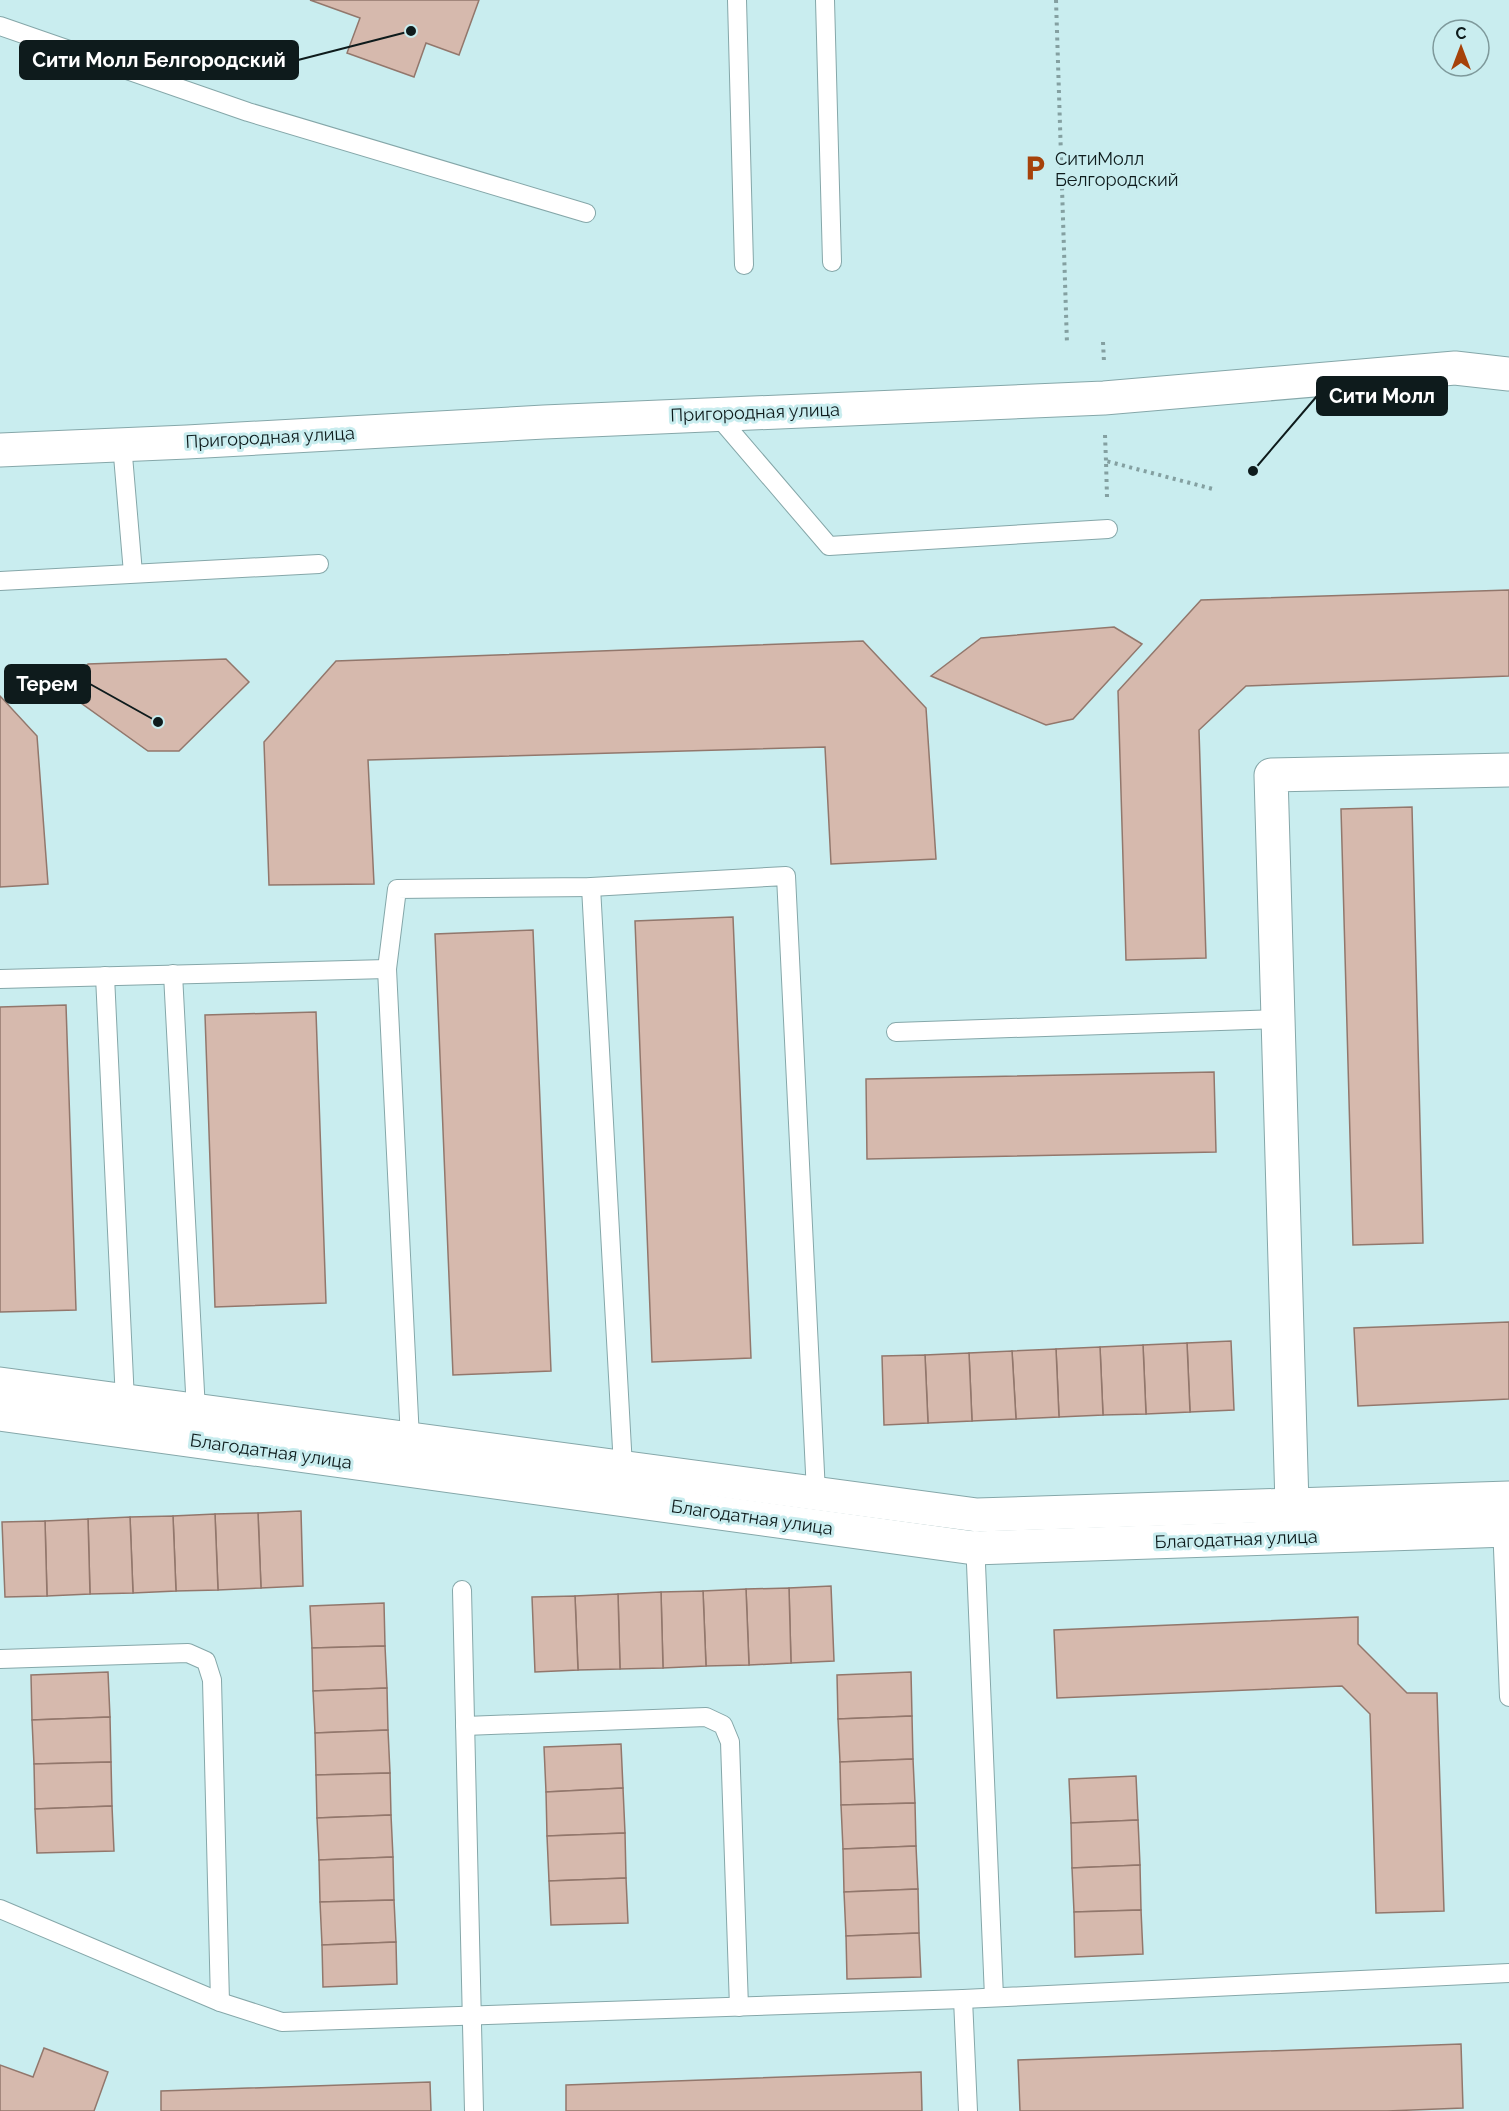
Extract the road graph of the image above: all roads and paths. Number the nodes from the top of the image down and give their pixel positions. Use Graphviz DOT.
graph roads {
  1 [pos="737,0"];
  2 [pos="825,0"];
  3 [pos="1056,0"];
  4 [pos="0,26"];
  5 [pos="586,213"];
  6 [pos="832,262"];
  7 [pos="744,265"];
  8 [pos="1067,344"];
  9 [pos="1509,360"];
  10 [pos="1455,368"];
  11 [pos="1509,374"];
  12 [pos="716,414"];
  13 [pos="122,444"];
  14 [pos="0,450"];
  15 [pos="1213,489"];
  16 [pos="1107,497"];
  17 [pos="1108,529"];
  18 [pos="319,564"];
  19 [pos="133,573"];
  20 [pos="0,581"];
  21 [pos="1509,770"];
  22 [pos="591,887"];
  23 [pos="387,969"];
  24 [pos="173,974"];
  25 [pos="105,976"];
  26 [pos="0,979"];
  27 [pos="1278,1019"];
  28 [pos="896,1032"];
  29 [pos="0,1384"];
  30 [pos="125,1401"];
  31 [pos="196,1411"];
  32 [pos="0,1414"];
  33 [pos="410,1439"];
  34 [pos="623,1467"];
  35 [pos="816,1493"];
  36 [pos="1505,1498"];
  37 [pos="1292,1505"];
  38 [pos="977,1515"];
  39 [pos="1505,1530"];
  40 [pos="974,1548"];
  41 [pos="462,1590"];
  42 [pos="0,1659"];
  43 [pos="1509,1697"];
  44 [pos="465,1726"];
  45 [pos="0,1910"];
  46 [pos="1509,1974"];
  47 [pos="994,1997"];
  48 [pos="963,1999"];
  49 [pos="220,2002"];
  50 [pos="739,2007"];
  51 [pos="472,2016"];
  52 [pos="474,2111"];
  53 [pos="968,2111"];
  1 -- 7 [label="lane"];
  2 -- 6 [label="lane"];
  3 -- 8 [label="path"];
  4 -- 5 [label="lane"];
  9 -- 10 [label="street"];
  10 -- 11 [label="street, Пригородная улица"];
  10 -- 12 [label="street, Пригородная улица"];
  12 -- 13 [label="street, Пригородная улица"];
  12 -- 17 [label="lane"];
  13 -- 14 [label="street, Пригородная улица"];
  13 -- 19 [label="lane"];
  15 -- 16 [label="path"];
  18 -- 19 [label="lane"];
  19 -- 20 [label="lane"];
  21 -- 27 [label="street"];
  22 -- 23 [label="lane"];
  22 -- 34 [label="lane"];
  22 -- 35 [label="lane"];
  23 -- 24 [label="lane"];
  23 -- 33 [label="lane"];
  24 -- 25 [label="lane"];
  24 -- 31 [label="lane"];
  25 -- 26 [label="lane"];
  25 -- 30 [label="lane"];
  27 -- 28 [label="lane"];
  27 -- 37 [label="street"];
  29 -- 30 [label="street, Благодатная улица"];
  30 -- 31 [label="street, Благодатная улица"];
  31 -- 33 [label="street, Благодатная улица"];
  32 -- 40 [label="street, Благодатная улица"];
  33 -- 34 [label="street, Благодатная улица"];
  34 -- 35 [label="street, Благодатная улица"];
  35 -- 38 [label="street, Благодатная улица"];
  36 -- 37 [label="street, Благодатная улица"];
  36 -- 39 [label="lane"];
  37 -- 38 [label="street, Благодатная улица"];
  38 -- 40 [label="lane"];
  39 -- 40 [label="street, Благодатная улица"];
  39 -- 43 [label="lane"];
  40 -- 47 [label="lane"];
  41 -- 44 [label="lane"];
  42 -- 49 [label="lane"];
  44 -- 50 [label="lane"];
  44 -- 51 [label="lane"];
  45 -- 49 [label="lane"];
  46 -- 47 [label="lane"];
  47 -- 48 [label="lane"];
  48 -- 50 [label="lane"];
  48 -- 53 [label="lane"];
  49 -- 51 [label="lane"];
  50 -- 51 [label="lane"];
  51 -- 52 [label="lane"];
}
